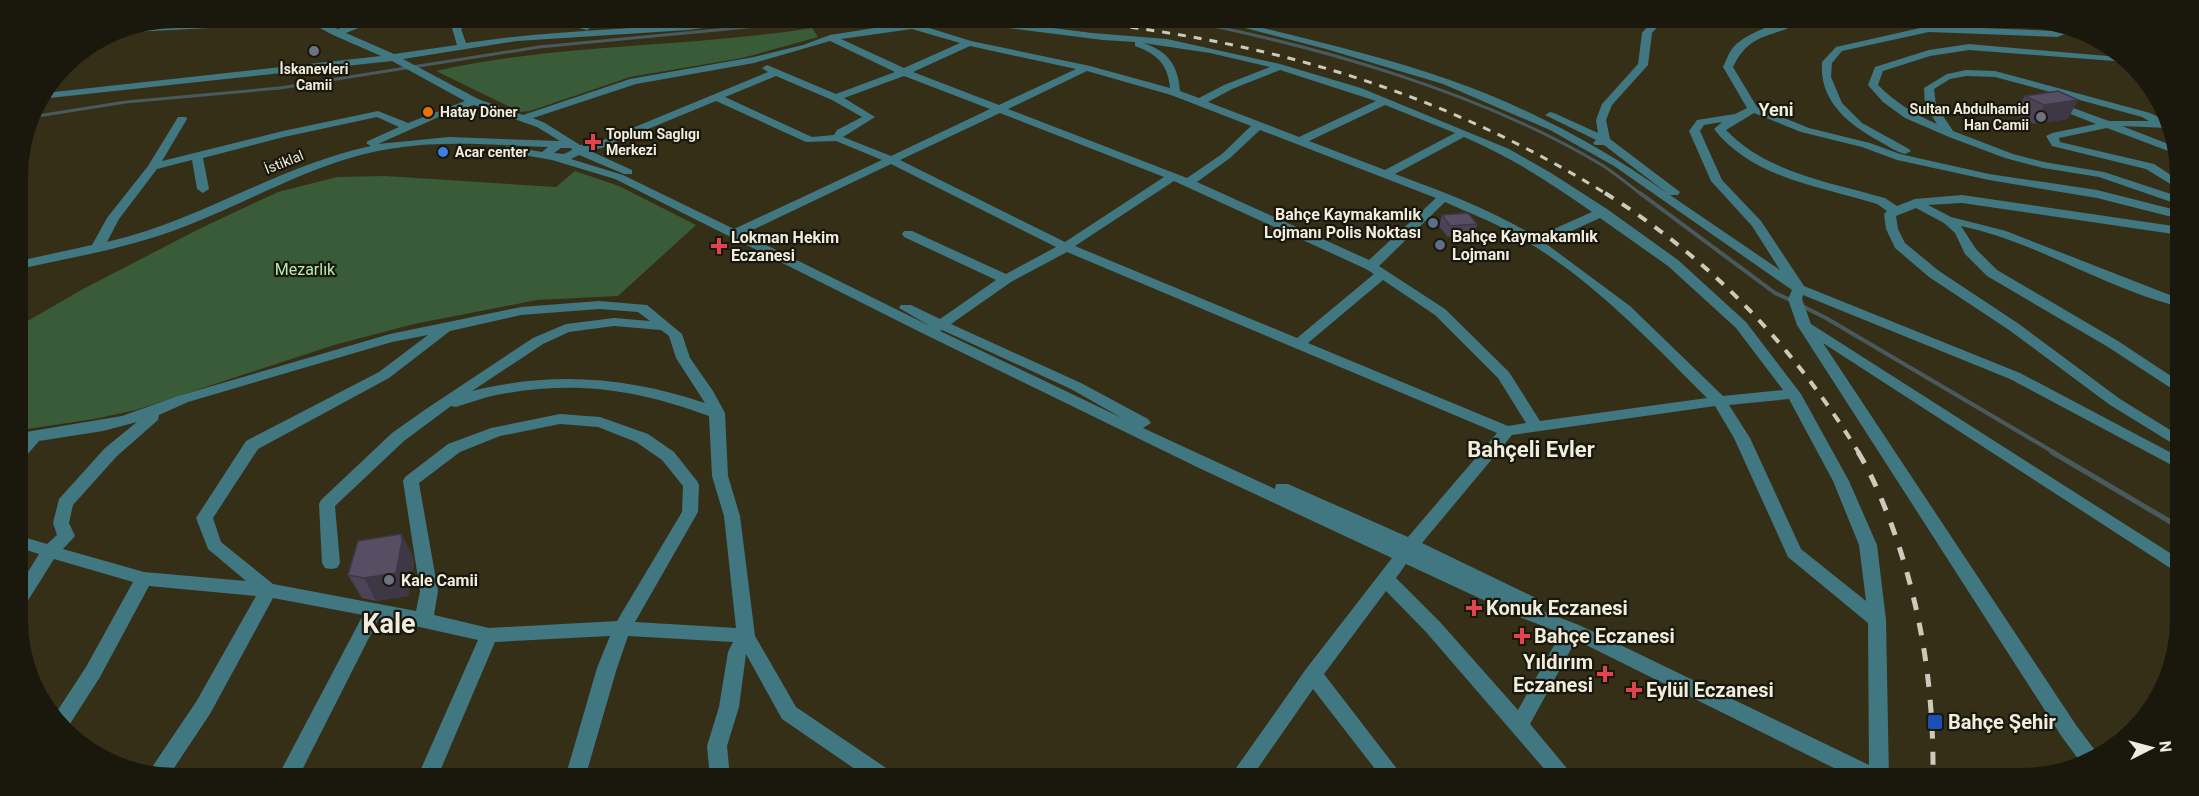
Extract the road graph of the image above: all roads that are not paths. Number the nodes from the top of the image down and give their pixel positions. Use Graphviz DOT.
graph roads {
  1 [pos="326,28"];
  2 [pos="350,28"];
  3 [pos="457,28"];
  4 [pos="598,28"];
  5 [pos="646,28"];
  6 [pos="898,28"];
  7 [pos="919,28"];
  8 [pos="1037,28"];
  9 [pos="1251,28"];
  10 [pos="1272,28"];
  11 [pos="1651,28"];
  12 [pos="1778,28"];
  13 [pos="613,32"];
  14 [pos="336,33"];
  15 [pos="2058,33"];
  16 [pos="1095,35"];
  17 [pos="830,38"];
  18 [pos="969,42"];
  19 [pos="462,46"];
  20 [pos="394,59"];
  21 [pos="2113,59"];
  22 [pos="754,60"];
  23 [pos="1280,67"];
  24 [pos="1086,68"];
  25 [pos="904,72"];
  26 [pos="774,73"];
  27 [pos="1175,93"];
  28 [pos="52,95"];
  29 [pos="716,97"];
  30 [pos="836,98"];
  31 [pos="474,101"];
  32 [pos="1385,101"];
  33 [pos="2046,102"];
  34 [pos="1198,103"];
  35 [pos="1001,109"];
  36 [pos="1753,109"];
  37 [pos="1738,117"];
  38 [pos="183,119"];
  39 [pos="521,119"];
  40 [pos="2160,122"];
  41 [pos="2108,124"];
  42 [pos="2161,125"];
  43 [pos="1258,126"];
  44 [pos="409,127"];
  45 [pos="1464,133"];
  46 [pos="1953,135"];
  47 [pos="837,138"];
  48 [pos="1605,140"];
  49 [pos="1300,141"];
  50 [pos="575,147"];
  51 [pos="1591,148"];
  52 [pos="2167,148"];
  53 [pos="550,152"];
  54 [pos="351,154"];
  55 [pos="197,155"];
  56 [pos="892,159"];
  57 [pos="1923,161"];
  58 [pos="153,166"];
  59 [pos="1384,175"];
  60 [pos="1173,176"];
  61 [pos="2170,180"];
  62 [pos="1188,183"];
  63 [pos="203,189"];
  64 [pos="1444,197"];
  65 [pos="2170,197"];
  66 [pos="1915,203"];
  67 [pos="1896,211"];
  68 [pos="1603,212"];
  69 [pos="2170,212"];
  70 [pos="1948,220"];
  71 [pos="2170,230"];
  72 [pos="740,231"];
  73 [pos="908,234"];
  74 [pos="1536,242"];
  75 [pos="1066,247"];
  76 [pos="97,248"];
  77 [pos="29,263"];
  78 [pos="1377,270"];
  79 [pos="29,273"];
  80 [pos="1006,279"];
  81 [pos="1797,294"];
  82 [pos="2170,300"];
  83 [pos="1803,322"];
  84 [pos="662,326"];
  85 [pos="446,328"];
  86 [pos="936,328"];
  87 [pos="1297,345"];
  88 [pos="2170,382"];
  89 [pos="1794,394"];
  90 [pos="1719,401"];
  91 [pos="431,412"];
  92 [pos="157,413"];
  93 [pos="717,413"];
  94 [pos="1535,426"];
  95 [pos="1507,431"];
  96 [pos="28,437"];
  97 [pos="2170,437"];
  98 [pos="2170,459"];
  99 [pos="28,544"];
  100 [pos="50,550"];
  101 [pos="1407,550"];
  102 [pos="2170,562"];
  103 [pos="331,563"];
  104 [pos="144,579"];
  105 [pos="1386,579"];
  106 [pos="28,586"];
  107 [pos="268,590"];
  108 [pos="374,611"];
  109 [pos="424,620"];
  110 [pos="1877,620"];
  111 [pos="622,628"];
  112 [pos="1572,630"];
  113 [pos="489,635"];
  114 [pos="746,636"];
  115 [pos="1313,674"];
  116 [pos="65,716"];
  117 [pos="1519,726"];
  118 [pos="2086,753"];
  119 [pos="164,767"];
  120 [pos="1248,767"];
  121 [pos="1386,767"];
  122 [pos="1555,767"];
  123 [pos="1855,767"];
  124 [pos="1877,767"];
  125 [pos="292,768"];
  126 [pos="431,768"];
  127 [pos="578,768"];
  128 [pos="719,768"];
  129 [pos="870,768"];
  1 -- 14 [label="street"];
  2 -- 14 [label="street"];
  3 -- 19 [label="street"];
  4 -- 13 [label="street"];
  5 -- 13 [label="street"];
  6 -- 17 [label="street"];
  7 -- 18 [label="street"];
  8 -- 16 [label="street"];
  9 -- 51 [label="street"];
  10 -- 48 [label="street"];
  11 -- 48 [label="street"];
  12 -- 36 [label="street"];
  13 -- 19 [label="street"];
  14 -- 20 [label="street"];
  15 -- 57 [label="street"];
  16 -- 23 [label="street"];
  16 -- 27 [label="street"];
  17 -- 22 [label="street"];
  17 -- 25 [label="street"];
  18 -- 24 [label="street"];
  18 -- 25 [label="street"];
  19 -- 20 [label="street"];
  20 -- 28 [label="street"];
  20 -- 31 [label="street"];
  21 -- 46 [label="street"];
  22 -- 26 [label="street"];
  22 -- 39 [label="street"];
  23 -- 32 [label="street"];
  23 -- 34 [label="street"];
  24 -- 27 [label="street"];
  24 -- 35 [label="street"];
  25 -- 30 [label="street"];
  25 -- 35 [label="street"];
  26 -- 29 [label="street"];
  26 -- 30 [label="street"];
  27 -- 34 [label="street"];
  29 -- 47 [label="street"];
  29 -- 50 [label="street"];
  30 -- 47 [label="street"];
  31 -- 39 [label="street"];
  31 -- 44 [label="street"];
  32 -- 45 [label="street"];
  32 -- 49 [label="street"];
  33 -- 41 [label="street"];
  34 -- 43 [label="street"];
  35 -- 56 [label="street"];
  35 -- 60 [label="street"];
  36 -- 37 [label="street"];
  36 -- 57 [label="street"];
  37 -- 67 [label="street"];
  37 -- 81 [label="street"];
  38 -- 58 [label="street"];
  39 -- 50 [label="street"];
  39 -- 53 [label="street"];
  40 -- 46 [label="street"];
  41 -- 42 [label="street"];
  41 -- 52 [label="street"];
  41 -- 61 [label="street"];
  43 -- 49 [label="street"];
  43 -- 62 [label="street"];
  44 -- 54 [label="street"];
  44 -- 55 [label="street"];
  45 -- 59 [label="street"];
  45 -- 68 [label="street"];
  46 -- 65 [label="street"];
  47 -- 56 [label="street"];
  48 -- 51 [label="street"];
  48 -- 81 [label="street"];
  49 -- 59 [label="street"];
  50 -- 53 [label="street, İstiklal"];
  50 -- 53 [label="street"];
  50 -- 72 [label="street"];
  51 -- 81 [label="street"];
  53 -- 54 [label="street, İstiklal"];
  53 -- 72 [label="street"];
  53 -- 79 [label="street"];
  54 -- 76 [label="street, İstiklal"];
  55 -- 58 [label="street"];
  55 -- 63 [label="street"];
  56 -- 72 [label="street"];
  56 -- 75 [label="street"];
  57 -- 69 [label="street"];
  58 -- 76 [label="street"];
  59 -- 64 [label="street"];
  60 -- 62 [label="street"];
  60 -- 75 [label="street"];
  62 -- 78 [label="street"];
  64 -- 74 [label="street"];
  64 -- 78 [label="street"];
  66 -- 67 [label="street"];
  66 -- 70 [label="street"];
  66 -- 71 [label="street"];
  67 -- 97 [label="street"];
  68 -- 74 [label="street"];
  68 -- 89 [label="street"];
  70 -- 82 [label="street"];
  70 -- 88 [label="street"];
  72 -- 86 [label="street"];
  73 -- 80 [label="street"];
  74 -- 90 [label="street"];
  75 -- 80 [label="street"];
  75 -- 87 [label="street"];
  76 -- 77 [label="street, İstiklal"];
  78 -- 87 [label="street"];
  78 -- 94 [label="street"];
  80 -- 86 [label="street"];
  81 -- 83 [label="street"];
  81 -- 98 [label="street"];
  83 -- 102 [label="street"];
  83 -- 118 [label="street"];
  84 -- 85 [label="street"];
  84 -- 91 [label="street"];
  84 -- 93 [label="street"];
  85 -- 92 [label="street"];
  85 -- 107 [label="street"];
  86 -- 101 [label="street"];
  87 -- 95 [label="street"];
  89 -- 90 [label="street"];
  89 -- 110 [label="street"];
  90 -- 94 [label="street"];
  90 -- 110 [label="street"];
  91 -- 93 [label="street"];
  91 -- 103 [label="street"];
  92 -- 96 [label="street"];
  92 -- 100 [label="street"];
  93 -- 114 [label="street"];
  94 -- 95 [label="street"];
  95 -- 101 [label="street"];
  99 -- 100 [label="street"];
  100 -- 104 [label="street"];
  100 -- 106 [label="street"];
  101 -- 105 [label="street"];
  101 -- 112 [label="street"];
  104 -- 107 [label="street"];
  104 -- 116 [label="street"];
  105 -- 115 [label="street"];
  105 -- 117 [label="street"];
  107 -- 108 [label="street"];
  107 -- 119 [label="street"];
  108 -- 109 [label="street"];
  108 -- 125 [label="street"];
  109 -- 111 [label="street"];
  109 -- 113 [label="street"];
  110 -- 124 [label="street"];
  111 -- 113 [label="street"];
  111 -- 114 [label="street"];
  111 -- 127 [label="street"];
  112 -- 117 [label="street"];
  112 -- 123 [label="street"];
  113 -- 126 [label="street"];
  114 -- 128 [label="street"];
  114 -- 129 [label="street"];
  115 -- 120 [label="street"];
  115 -- 121 [label="street"];
  117 -- 122 [label="street"];
}
